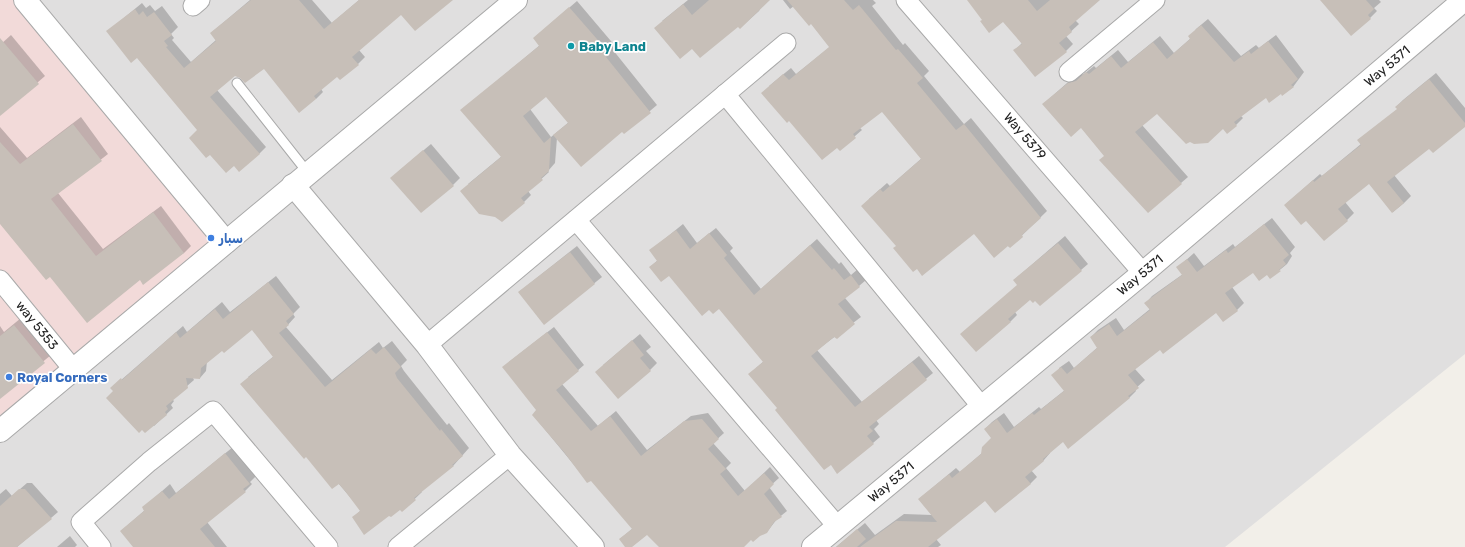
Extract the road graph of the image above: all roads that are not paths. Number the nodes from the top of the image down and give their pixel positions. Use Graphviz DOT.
graph roads {
  1 [pos="25,0"];
  2 [pos="516,0"];
  3 [pos="906,0"];
  4 [pos="1155,0"];
  5 [pos="1464,0"];
  6 [pos="786,43"];
  7 [pos="1069,72"];
  8 [pos="237,83"];
  9 [pos="725,94"];
  10 [pos="301,179"];
  11 [pos="576,220"];
  12 [pos="226,242"];
  13 [pos="1143,273"];
  14 [pos="0,280"];
  15 [pos="427,345"];
  16 [pos="73,369"];
  17 [pos="982,407"];
  18 [pos="0,431"];
  19 [pos="510,455"];
  20 [pos="838,527"];
  21 [pos="101,547"];
  22 [pos="328,547"];
  23 [pos="398,547"];
  24 [pos="593,547"];
  25 [pos="813,547"];
  1 -- 12 [label="street"];
  2 -- 10 [label="street"];
  3 -- 13 [label="street, Way 5379"];
  4 -- 7 [label="street"];
  5 -- 13 [label="street, Way 5371"];
  6 -- 9 [label="street"];
  8 -- 10 [label="lane"];
  9 -- 11 [label="street"];
  9 -- 17 [label="street"];
  10 -- 12 [label="street"];
  10 -- 15 [label="street"];
  11 -- 15 [label="street"];
  11 -- 20 [label="street"];
  12 -- 16 [label="street"];
  13 -- 17 [label="street, Way 5371"];
  14 -- 16 [label="street, way 5353"];
  15 -- 19 [label="street"];
  16 -- 18 [label="street"];
  17 -- 20 [label="street, Way 5371"];
  19 -- 23 [label="street"];
  19 -- 24 [label="street"];
  20 -- 25 [label="street, Way 5371"];
  21 -- 22 [label="street"];
}
